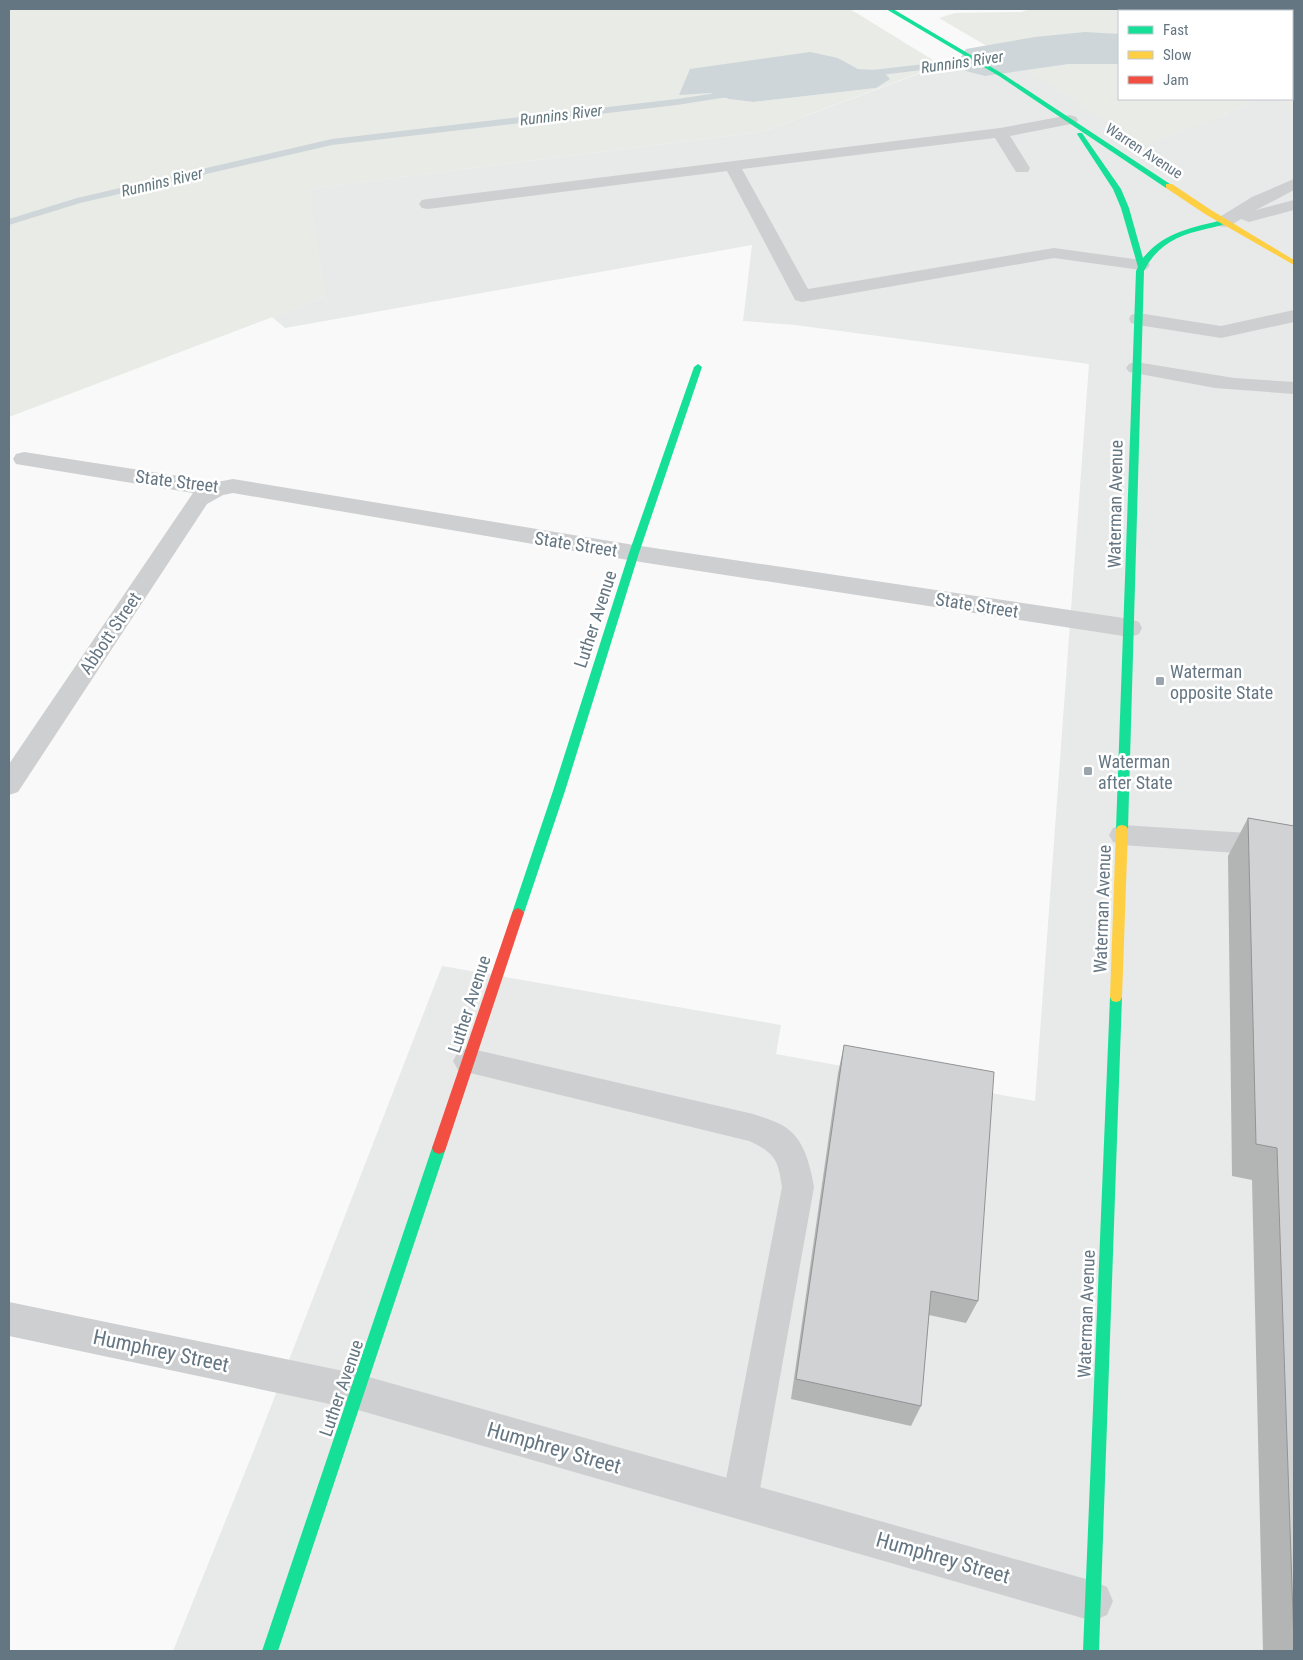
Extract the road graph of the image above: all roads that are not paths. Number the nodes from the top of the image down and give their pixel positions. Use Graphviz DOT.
graph roads {
  1 [pos="889,9"];
  2 [pos="1070,120"];
  3 [pos="1000,133"];
  4 [pos="732,164"];
  5 [pos="1022,168"];
  6 [pos="1294,184"];
  7 [pos="428,204"];
  8 [pos="1294,206"];
  9 [pos="1224,222"];
  10 [pos="1294,263"];
  11 [pos="1141,265"];
  12 [pos="1294,316"];
  13 [pos="1138,320"];
  14 [pos="698,367"];
  15 [pos="1136,368"];
  16 [pos="1294,388"];
  17 [pos="24,459"];
  18 [pos="217,489"];
  19 [pos="634,553"];
  20 [pos="1130,628"];
  21 [pos="9,785"];
  22 [pos="1122,835"];
  23 [pos="1294,847"];
  24 [pos="468,1061"];
  25 [pos="9,1319"];
  26 [pos="358,1392"];
  27 [pos="740,1500"];
  28 [pos="1093,1601"];
  29 [pos="270,1651"];
  30 [pos="1091,1651"];
  1 -- 2 [label="main road, Warren Avenue"];
  2 -- 3 [label="lane"];
  2 -- 9 [label="main road, Warren Avenue"];
  2 -- 11 [label="main road, Waterman Avenue"];
  3 -- 4 [label="lane"];
  3 -- 5 [label="lane"];
  4 -- 7 [label="lane"];
  4 -- 11 [label="lane"];
  6 -- 9 [label="lane"];
  8 -- 9 [label="lane"];
  9 -- 10 [label="main road, Warren Avenue"];
  9 -- 11 [label="main road"];
  11 -- 13 [label="main road, Waterman Avenue"];
  12 -- 13 [label="lane"];
  13 -- 15 [label="main road, Waterman Avenue"];
  14 -- 19 [label="main road, Luther Avenue"];
  15 -- 16 [label="lane"];
  15 -- 20 [label="main road, Waterman Avenue"];
  17 -- 18 [label="street, State Street"];
  18 -- 19 [label="street, State Street"];
  18 -- 21 [label="street, Abbott Street"];
  19 -- 20 [label="street, State Street"];
  19 -- 24 [label="main road, Luther Avenue"];
  20 -- 22 [label="main road, Waterman Avenue"];
  22 -- 23 [label="lane"];
  22 -- 28 [label="main road, Waterman Avenue"];
  24 -- 26 [label="main road, Luther Avenue"];
  24 -- 27 [label="lane"];
  25 -- 26 [label="street, Humphrey Street"];
  26 -- 27 [label="street, Humphrey Street"];
  26 -- 29 [label="main road, Luther Avenue"];
  27 -- 28 [label="street, Humphrey Street"];
  28 -- 30 [label="main road, Waterman Avenue"];
}
